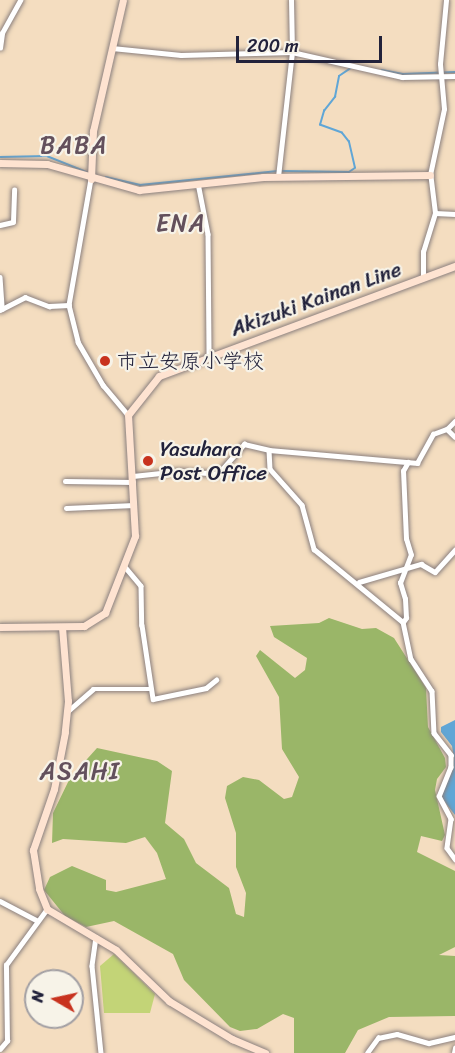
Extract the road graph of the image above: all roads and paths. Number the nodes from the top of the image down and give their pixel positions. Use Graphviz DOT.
graph roads {
  1 [pos="20,0"];
  2 [pos="123,0"];
  3 [pos="291,0"];
  4 [pos="446,0"];
  5 [pos="0,48"];
  6 [pos="112,48"];
  7 [pos="292,52"];
  8 [pos="441,74"];
  9 [pos="455,76"];
  10 [pos="0,163"];
  11 [pos="430,176"];
  12 [pos="278,177"];
  13 [pos="91,179"];
  14 [pos="198,183"];
  15 [pos="14,190"];
  16 [pos="435,213"];
  17 [pos="455,214"];
  18 [pos="0,225"];
  19 [pos="455,266"];
  20 [pos="0,277"];
  21 [pos="423,277"];
  22 [pos="69,305"];
  23 [pos="1,310"];
  24 [pos="209,355"];
  25 [pos="128,415"];
  26 [pos="455,421"];
  27 [pos="447,429"];
  28 [pos="455,437"];
  29 [pos="269,450"];
  30 [pos="408,462"];
  31 [pos="133,479"];
  32 [pos="65,481"];
  33 [pos="134,505"];
  34 [pos="66,508"];
  35 [pos="455,550"];
  36 [pos="126,568"];
  37 [pos="407,568"];
  38 [pos="358,582"];
  39 [pos="403,622"];
  40 [pos="0,627"];
  41 [pos="62,627"];
  42 [pos="216,680"];
  43 [pos="150,689"];
  44 [pos="68,711"];
  45 [pos="455,859"];
  46 [pos="0,901"];
  47 [pos="47,909"];
  48 [pos="36,920"];
  49 [pos="96,936"];
  50 [pos="6,965"];
  51 [pos="0,969"];
  52 [pos="455,1037"];
  53 [pos="455,1048"];
  54 [pos="0,1049"];
  55 [pos="101,1053"];
  56 [pos="265,1053"];
  57 [pos="367,1053"];
  58 [pos="454,1053"];
  1 -- 5 [label="street"];
  2 -- 6 [label="main road"];
  3 -- 7 [label="street"];
  4 -- 8 [label="street"];
  6 -- 7 [label="street"];
  6 -- 13 [label="main road"];
  7 -- 8 [label="street"];
  7 -- 12 [label="street"];
  8 -- 9 [label="street"];
  8 -- 11 [label="street"];
  10 -- 13 [label="main road"];
  11 -- 12 [label="main road"];
  11 -- 16 [label="street"];
  12 -- 14 [label="main road"];
  13 -- 14 [label="main road"];
  13 -- 22 [label="street"];
  14 -- 24 [label="street"];
  15 -- 18 [label="street"];
  16 -- 17 [label="street"];
  16 -- 21 [label="street"];
  19 -- 21 [label="main road, Akizuki Kainan Line"];
  20 -- 23 [label="street"];
  21 -- 24 [label="main road, Akizuki Kainan Line"];
  22 -- 23 [label="street"];
  22 -- 25 [label="street"];
  24 -- 25 [label="main road, Akizuki Kainan Line"];
  25 -- 31 [label="main road"];
  26 -- 27 [label="street"];
  27 -- 28 [label="street"];
  27 -- 30 [label="street"];
  29 -- 30 [label="street"];
  29 -- 31 [label="street"];
  29 -- 38 [label="street"];
  30 -- 37 [label="street"];
  31 -- 32 [label="street"];
  31 -- 33 [label="main road"];
  33 -- 34 [label="street"];
  33 -- 36 [label="main road"];
  35 -- 37 [label="street"];
  36 -- 41 [label="main road"];
  36 -- 43 [label="street"];
  37 -- 38 [label="street"];
  37 -- 39 [label="street"];
  38 -- 39 [label="street"];
  39 -- 45 [label="street"];
  40 -- 41 [label="main road"];
  41 -- 44 [label="main road"];
  42 -- 43 [label="street"];
  43 -- 44 [label="street"];
  44 -- 47 [label="main road"];
  46 -- 48 [label="street"];
  47 -- 48 [label="street"];
  47 -- 49 [label="main road"];
  48 -- 50 [label="street"];
  49 -- 55 [label="street"];
  49 -- 56 [label="main road"];
  50 -- 51 [label="street"];
  50 -- 54 [label="street"];
  52 -- 57 [label="street"];
  53 -- 58 [label="street"];
}
